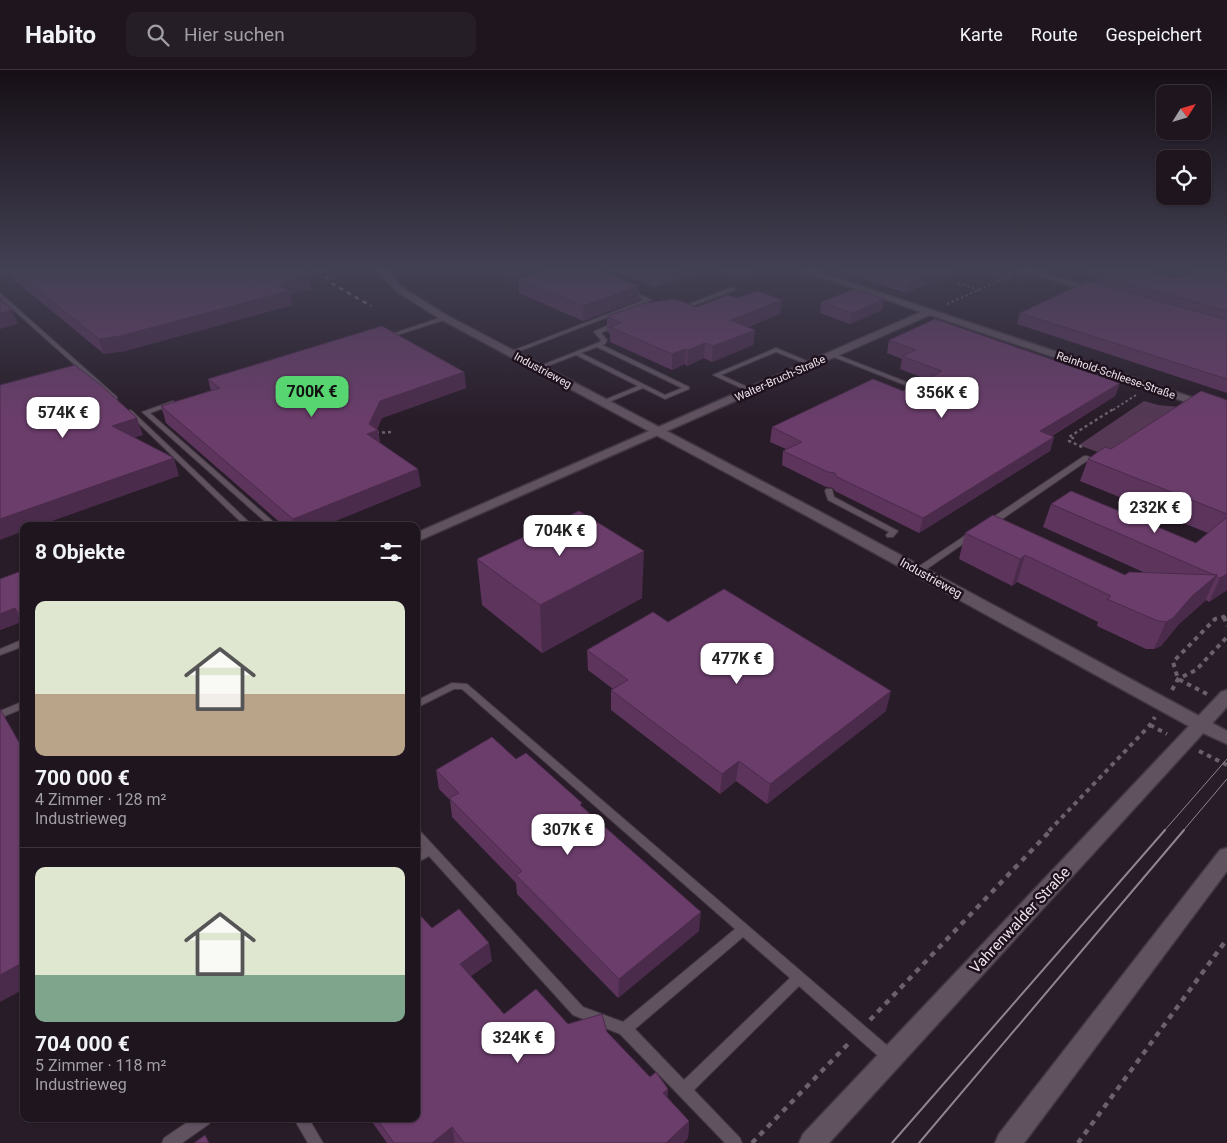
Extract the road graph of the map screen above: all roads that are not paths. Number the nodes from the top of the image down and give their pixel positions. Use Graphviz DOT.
graph roads {
  1 [pos="29,320"];
  2 [pos="438,320"];
  3 [pos="449,320"];
  4 [pos="596,320"];
  5 [pos="911,320"];
  6 [pos="953,320"];
  7 [pos="621,322"];
  8 [pos="381,338"];
  9 [pos="597,345"];
  10 [pos="510,353"];
  11 [pos="576,353"];
  12 [pos="833,355"];
  13 [pos="811,364"];
  14 [pos="538,368"];
  15 [pos="643,386"];
  16 [pos="752,391"];
  17 [pos="928,396"];
  18 [pos="183,400"];
  19 [pos="604,402"];
  20 [pos="1227,413"];
  21 [pos="660,432"];
  22 [pos="1087,458"];
  23 [pos="829,492"];
  24 [pos="244,522"];
  25 [pos="269,522"];
  26 [pos="890,535"];
  27 [pos="420,536"];
  28 [pos="918,571"];
  29 [pos="20,644"];
  30 [pos="0,652"];
  31 [pos="1224,699"];
  32 [pos="420,703"];
  33 [pos="20,706"];
  34 [pos="0,714"];
  35 [pos="1200,726"];
  36 [pos="1227,738"];
  37 [pos="420,839"];
  38 [pos="430,850"];
  39 [pos="420,856"];
  40 [pos="1227,856"];
  41 [pos="743,930"];
  42 [pos="799,978"];
  43 [pos="625,1029"];
  44 [pos="891,1058"];
  45 [pos="684,1090"];
  46 [pos="200,1122"];
  47 [pos="303,1122"];
  48 [pos="169,1143"];
  49 [pos="316,1143"];
  50 [pos="735,1143"];
  51 [pos="812,1143"];
  52 [pos="1008,1143"];
  1 -- 24 [label="lane"];
  2 -- 8 [label="lane"];
  3 -- 10 [label="street, Industrieweg"];
  4 -- 10 [label="lane"];
  5 -- 12 [label="street, Walter-Bruch-Straße"];
  6 -- 20 [label="street, Reinhold-Schleese-Straße"];
  7 -- 9 [label="lane"];
  9 -- 11 [label="lane"];
  9 -- 15 [label="lane"];
  10 -- 14 [label="street, Industrieweg"];
  11 -- 14 [label="lane"];
  11 -- 15 [label="lane"];
  12 -- 13 [label="street, Walter-Bruch-Straße"];
  12 -- 17 [label="lane"];
  13 -- 16 [label="street, Walter-Bruch-Straße"];
  13 -- 16 [label="lane"];
  14 -- 19 [label="street, Industrieweg"];
  15 -- 19 [label="lane"];
  16 -- 21 [label="street, Walter-Bruch-Straße"];
  18 -- 25 [label="lane"];
  19 -- 21 [label="street, Industrieweg"];
  21 -- 27 [label="street"];
  21 -- 28 [label="street, Industrieweg"];
  22 -- 28 [label="lane"];
  23 -- 26 [label="lane"];
  28 -- 35 [label="street, Industrieweg"];
  29 -- 30 [label="lane"];
  31 -- 35 [label="street, Vahrenwalder Straße"];
  32 -- 41 [label="lane"];
  33 -- 34 [label="lane"];
  35 -- 36 [label="street, Industrieweg"];
  35 -- 44 [label="street, Vahrenwalder Straße"];
  37 -- 38 [label="lane"];
  38 -- 39 [label="lane"];
  38 -- 43 [label="lane"];
  40 -- 52 [label="street"];
  41 -- 42 [label="lane"];
  41 -- 43 [label="lane"];
  42 -- 44 [label="lane"];
  42 -- 45 [label="lane"];
  43 -- 45 [label="lane"];
  44 -- 51 [label="street, Vahrenwalder Straße"];
  45 -- 50 [label="lane"];
  46 -- 48 [label="lane"];
  47 -- 49 [label="lane"];
}
